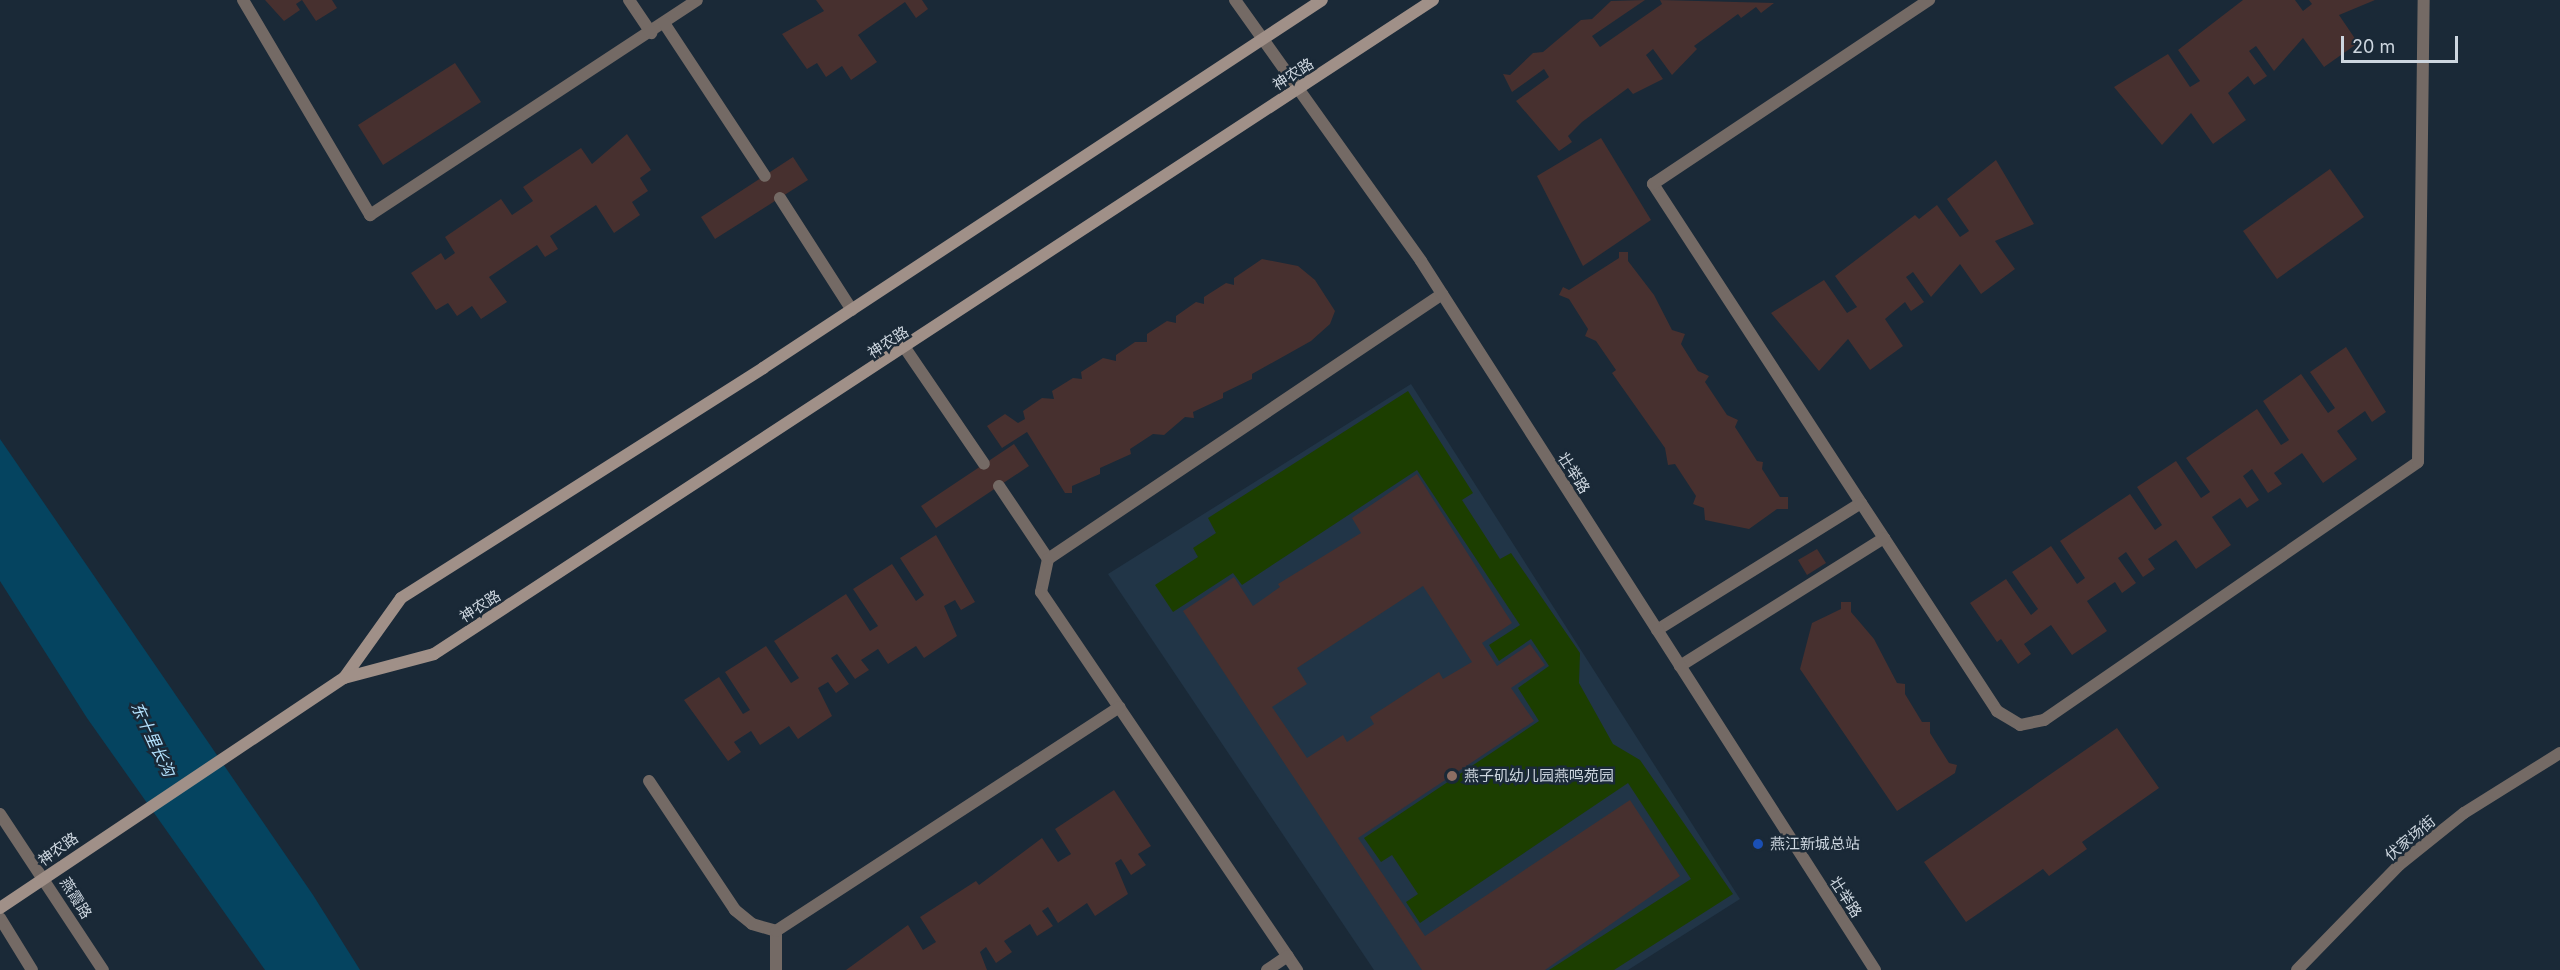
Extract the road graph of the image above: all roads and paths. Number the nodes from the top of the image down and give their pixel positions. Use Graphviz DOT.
graph roads {
  1 [pos="243,0"];
  2 [pos="630,0"];
  3 [pos="697,0"];
  4 [pos="1235,0"];
  5 [pos="1322,0"];
  6 [pos="1433,0"];
  7 [pos="1929,0"];
  8 [pos="2424,0"];
  9 [pos="664,23"];
  10 [pos="651,33"];
  11 [pos="1264,39"];
  12 [pos="1301,87"];
  13 [pos="765,176"];
  14 [pos="780,198"];
  15 [pos="1442,294"];
  16 [pos="852,310"];
  17 [pos="905,348"];
  18 [pos="984,464"];
  19 [pos="999,486"];
  20 [pos="1861,503"];
  21 [pos="1884,538"];
  22 [pos="1048,560"];
  23 [pos="1658,630"];
  24 [pos="1680,666"];
  25 [pos="344,678"];
  26 [pos="1119,707"];
  27 [pos="2560,753"];
  28 [pos="649,781"];
  29 [pos="0,814"];
  30 [pos="45,877"];
  31 [pos="0,908"];
  32 [pos="0,918"];
  33 [pos="776,931"];
  34 [pos="1288,956"];
  35 [pos="32,970"];
  36 [pos="103,970"];
  37 [pos="776,970"];
  38 [pos="1268,970"];
  39 [pos="1297,970"];
  40 [pos="1875,970"];
  41 [pos="2298,970"];
  1 -- 10 [label="street"];
  2 -- 10 [label="street"];
  3 -- 9 [label="street"];
  4 -- 11 [label="street, 壮举路"];
  5 -- 11 [label="street, 神农路"];
  6 -- 12 [label="street, 神农路"];
  7 -- 20 [label="street"];
  8 -- 21 [label="street"];
  9 -- 10 [label="street"];
  9 -- 13 [label="street"];
  11 -- 12 [label="street, 壮举路"];
  11 -- 16 [label="street, 神农路"];
  12 -- 15 [label="street, 壮举路"];
  12 -- 17 [label="street, 神农路"];
  14 -- 16 [label="street"];
  15 -- 22 [label="street"];
  15 -- 23 [label="street, 壮举路"];
  16 -- 25 [label="street, 神农路"];
  17 -- 18 [label="street"];
  17 -- 25 [label="street, 神农路"];
  19 -- 22 [label="street"];
  20 -- 21 [label="street"];
  20 -- 23 [label="street"];
  21 -- 24 [label="street"];
  22 -- 26 [label="street"];
  23 -- 24 [label="street, 壮举路"];
  24 -- 40 [label="street, 壮举路"];
  25 -- 30 [label="street, 神农路"];
  26 -- 33 [label="street"];
  26 -- 34 [label="street"];
  27 -- 41 [label="street, 伏家场街"];
  28 -- 33 [label="street"];
  29 -- 30 [label="street, 燕霞路"];
  30 -- 31 [label="street, 神农路"];
  30 -- 36 [label="street, 燕霞路"];
  32 -- 35 [label="street"];
  33 -- 37 [label="street"];
  34 -- 38 [label="street"];
  34 -- 39 [label="street"];
}
